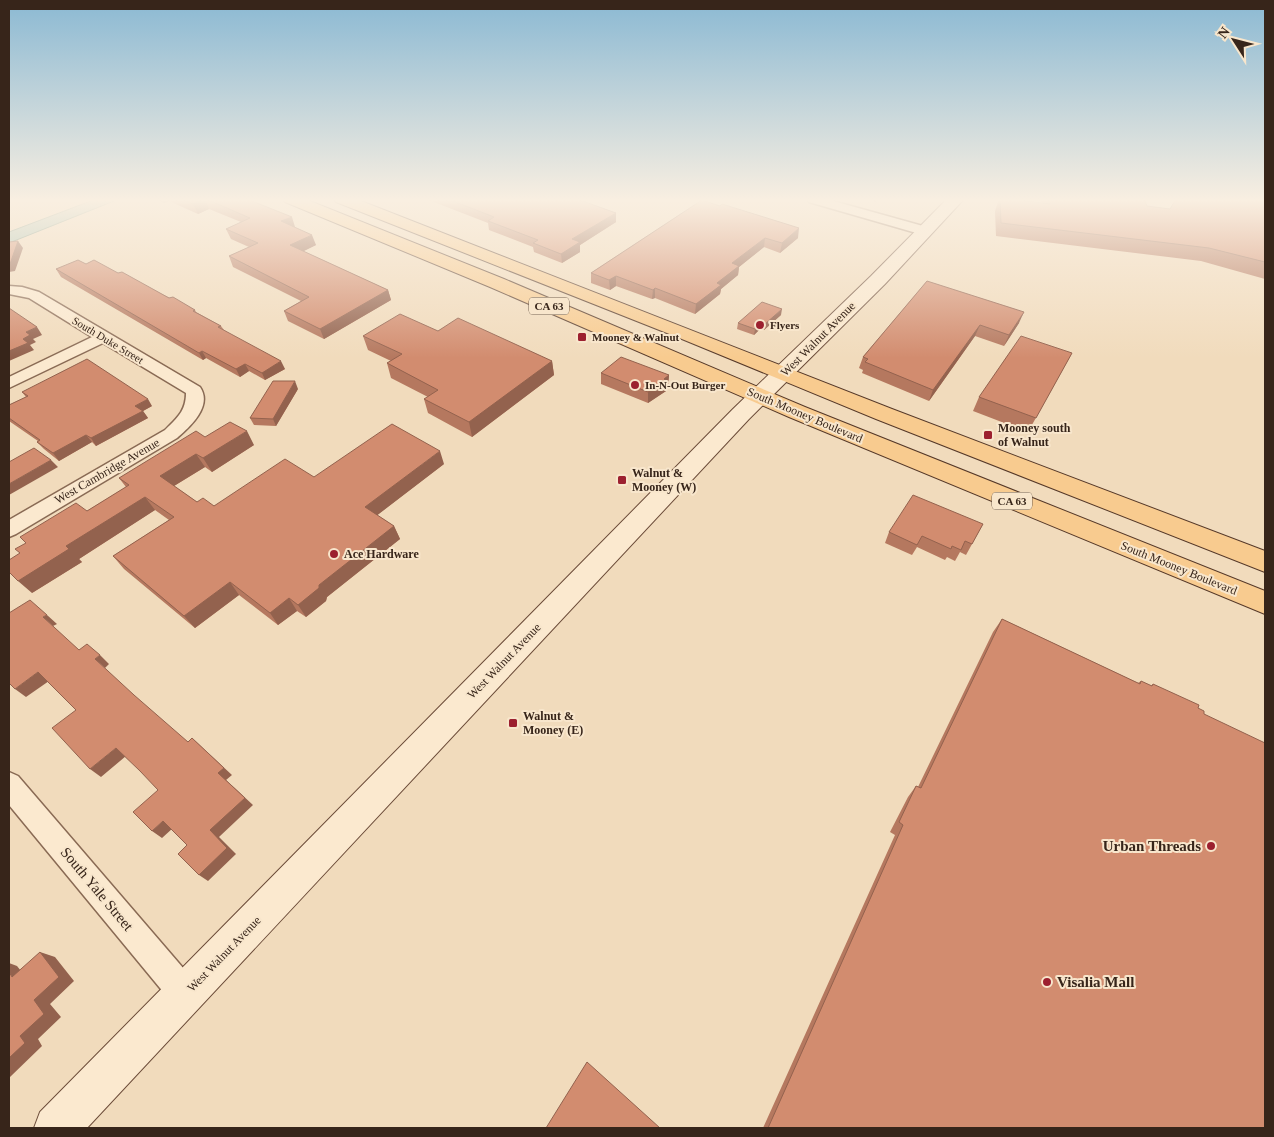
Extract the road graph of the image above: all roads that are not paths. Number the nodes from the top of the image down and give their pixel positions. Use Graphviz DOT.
graph roads {
  1 [pos="421,252"];
  2 [pos="477,252"];
  3 [pos="904,252"];
  4 [pos="9,290"];
  5 [pos="104,337"];
  6 [pos="783,373"];
  7 [pos="9,384"];
  8 [pos="759,396"];
  9 [pos="195,404"];
  10 [pos="9,529"];
  11 [pos="1265,562"];
  12 [pos="1265,603"];
  13 [pos="9,785"];
  14 [pos="185,994"];
  15 [pos="56,1128"];
  1 -- 8 [label="main road, South Mooney Boulevard / CA 63"];
  2 -- 6 [label="main road, CA 63"];
  3 -- 6 [label="main road, West Walnut Avenue"];
  4 -- 5 [label="street, South Duke Street"];
  5 -- 7 [label="street"];
  5 -- 9 [label="street, South Duke Street"];
  6 -- 8 [label="main road, West Walnut Avenue"];
  6 -- 11 [label="main road, CA 63"];
  8 -- 12 [label="main road, South Mooney Boulevard / CA 63"];
  8 -- 14 [label="main road, West Walnut Avenue"];
  9 -- 10 [label="street, West Cambridge Avenue"];
  13 -- 14 [label="street, South Yale Street"];
  14 -- 15 [label="main road, West Walnut Avenue"];
}
